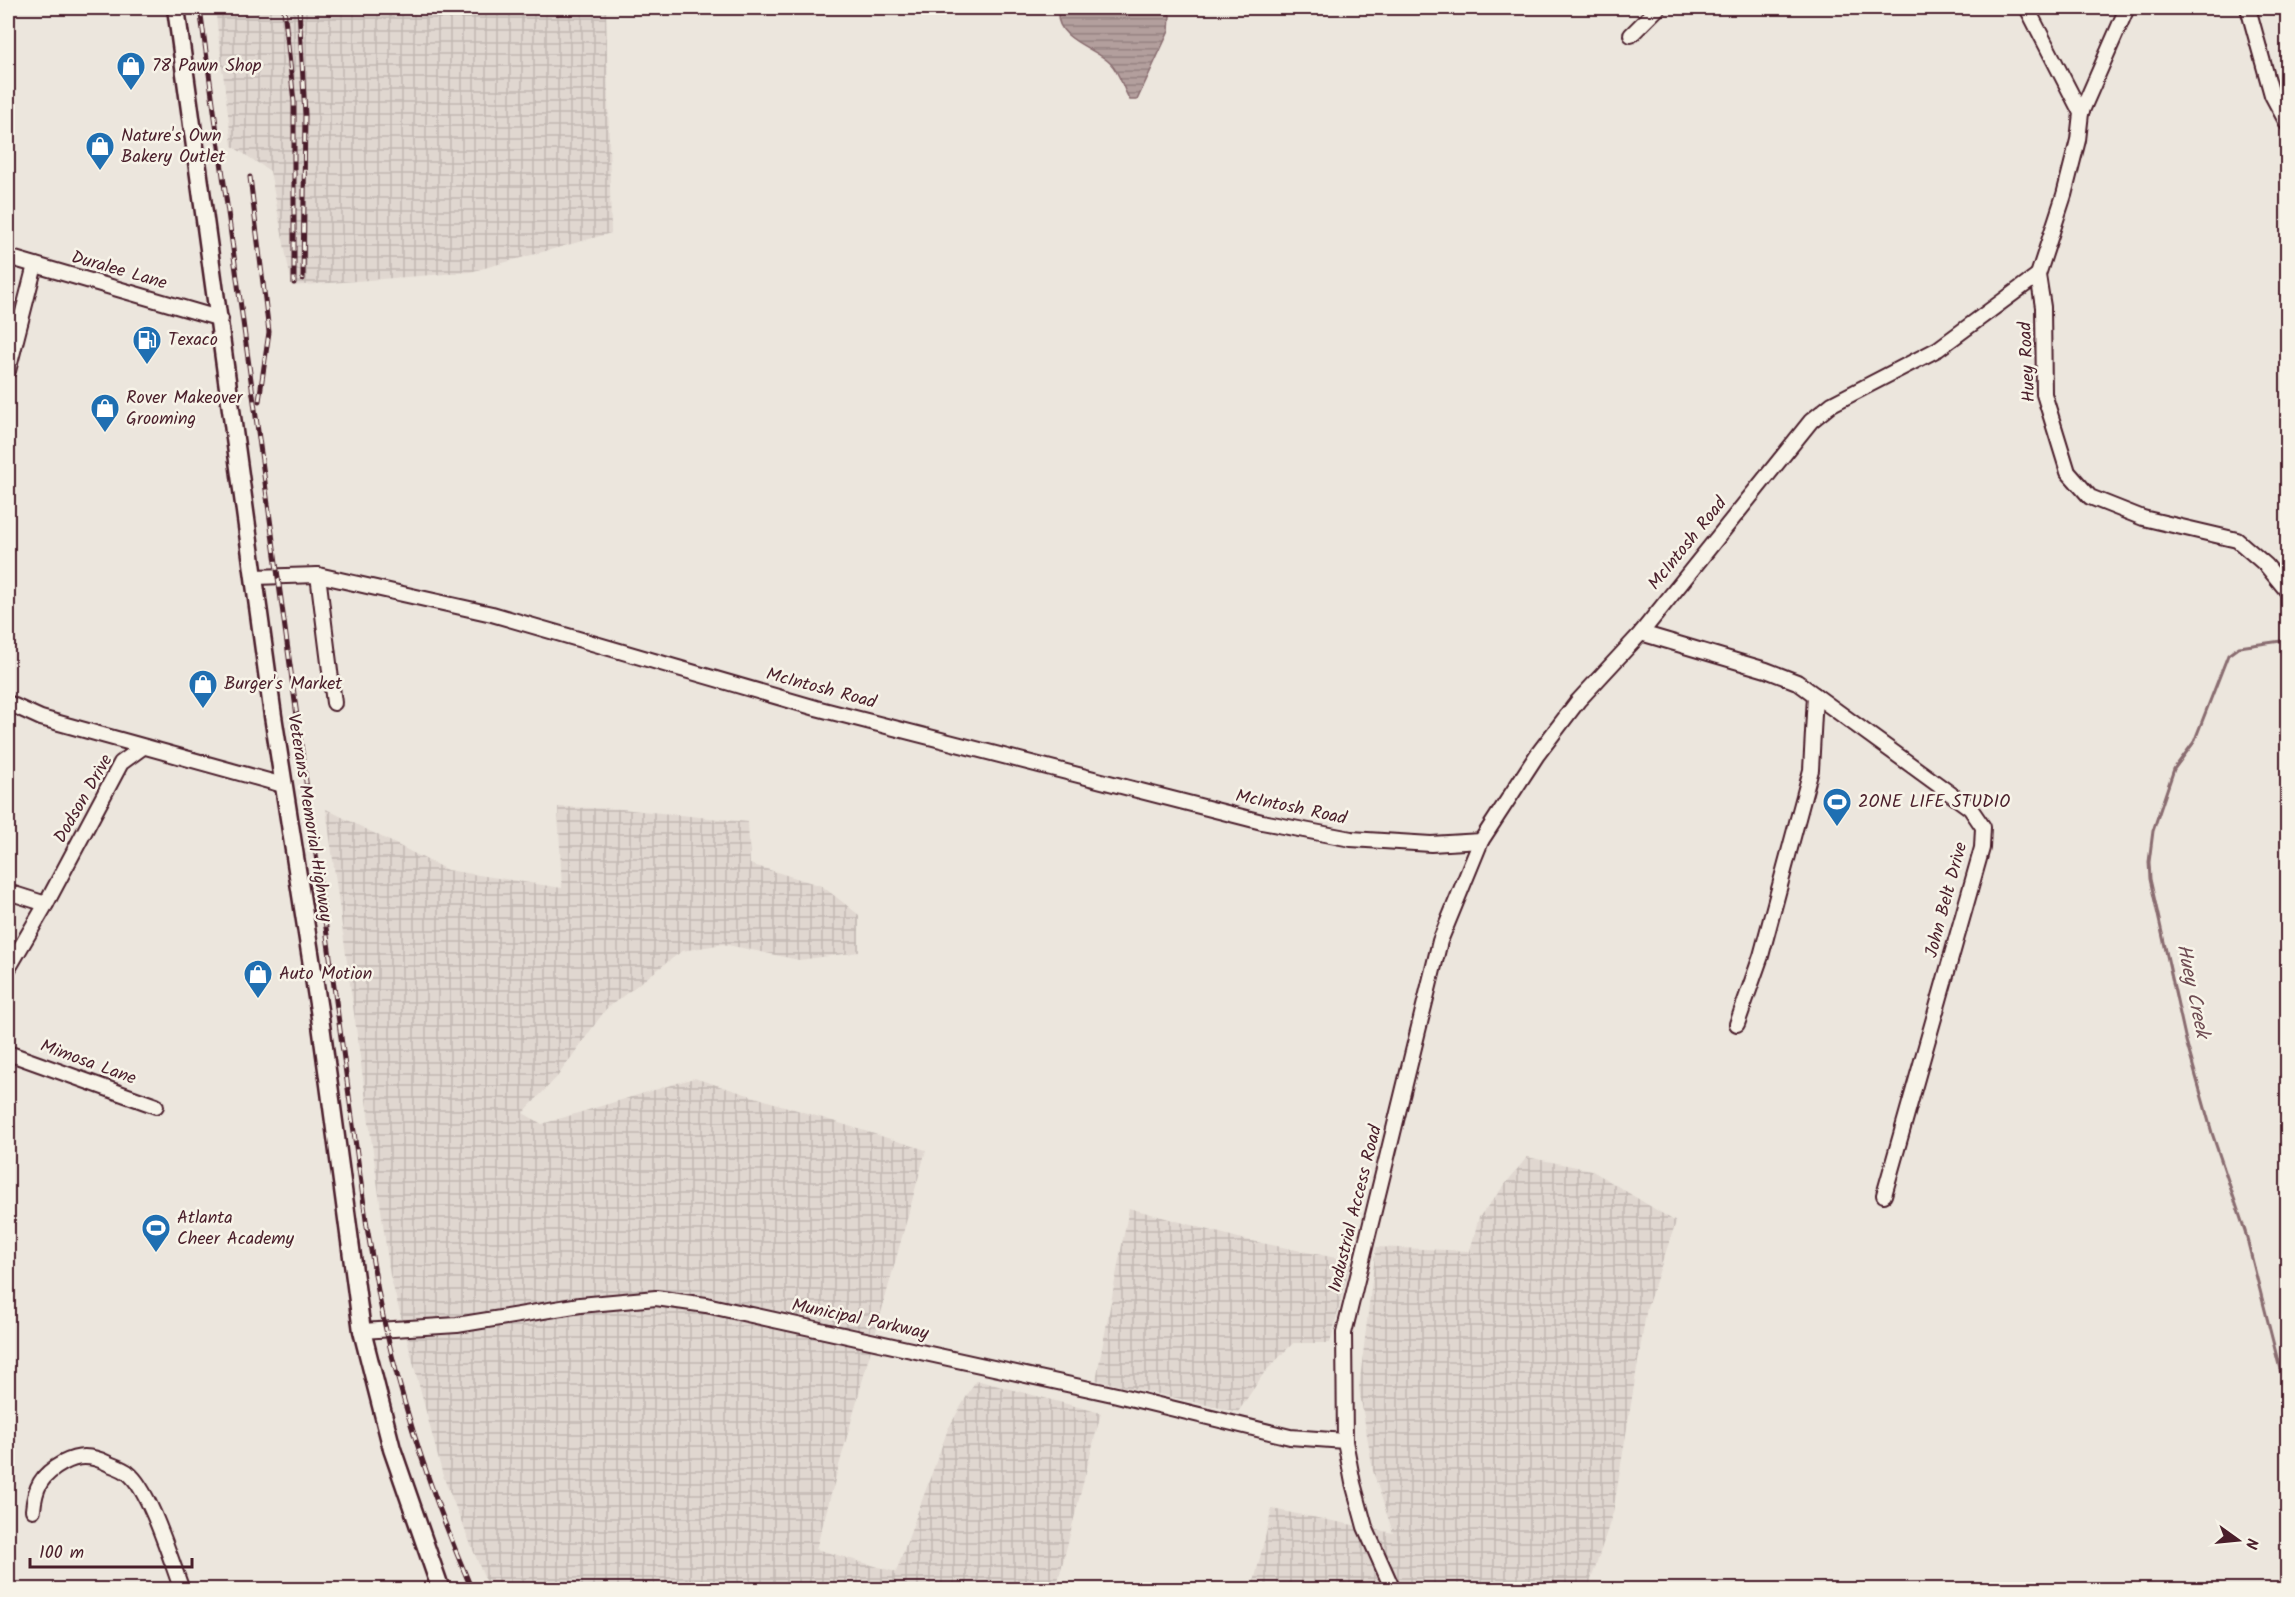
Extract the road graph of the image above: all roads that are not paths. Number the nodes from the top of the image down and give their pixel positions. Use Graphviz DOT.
graph roads {
  1 [pos="176,8"];
  2 [pos="1658,8"];
  3 [pos="2027,8"];
  4 [pos="2127,8"];
  5 [pos="2248,8"];
  6 [pos="1631,35"];
  7 [pos="2081,113"];
  8 [pos="2288,125"];
  9 [pos="8,257"];
  10 [pos="35,265"];
  11 [pos="2038,275"];
  12 [pos="221,319"];
  13 [pos="8,370"];
  14 [pos="318,575"];
  15 [pos="254,577"];
  16 [pos="2288,592"];
  17 [pos="1641,633"];
  18 [pos="1815,695"];
  19 [pos="8,703"];
  20 [pos="334,703"];
  21 [pos="142,747"];
  22 [pos="283,785"];
  23 [pos="1481,841"];
  24 [pos="8,892"];
  25 [pos="46,904"];
  26 [pos="8,969"];
  27 [pos="1737,1024"];
  28 [pos="8,1053"];
  29 [pos="156,1106"];
  30 [pos="1884,1195"];
  31 [pos="362,1331"];
  32 [pos="1345,1442"];
  33 [pos="33,1510"];
  34 [pos="182,1590"];
  35 [pos="441,1590"];
  36 [pos="1393,1590"];
  1 -- 12 [label="main road, Veterans Memorial Highway"];
  2 -- 6 [label="street"];
  3 -- 7 [label="street"];
  4 -- 7 [label="street, Huey Road"];
  5 -- 8 [label="street"];
  7 -- 11 [label="street, Huey Road"];
  9 -- 10 [label="street, Duralee Lane"];
  10 -- 12 [label="street, Duralee Lane"];
  10 -- 13 [label="street"];
  11 -- 16 [label="street, Huey Road"];
  11 -- 17 [label="street, McIntosh Road"];
  12 -- 15 [label="main road, Veterans Memorial Highway"];
  14 -- 15 [label="street, McIntosh Road"];
  14 -- 20 [label="street"];
  14 -- 23 [label="street, McIntosh Road"];
  15 -- 22 [label="main road, Veterans Memorial Highway"];
  17 -- 18 [label="street, John Belt Drive"];
  17 -- 23 [label="street, McIntosh Road"];
  18 -- 27 [label="street"];
  18 -- 30 [label="street, John Belt Drive"];
  19 -- 21 [label="street"];
  21 -- 22 [label="street"];
  21 -- 25 [label="street, Dodson Drive"];
  22 -- 31 [label="main road, Veterans Memorial Highway"];
  23 -- 32 [label="street, Industrial Access Road"];
  24 -- 25 [label="street"];
  25 -- 26 [label="street, Dodson Drive"];
  28 -- 29 [label="street, Mimosa Lane"];
  31 -- 32 [label="street, Municipal Parkway"];
  31 -- 35 [label="main road, Veterans Memorial Highway"];
  32 -- 36 [label="street, Industrial Access Road"];
  33 -- 34 [label="street"];
}
